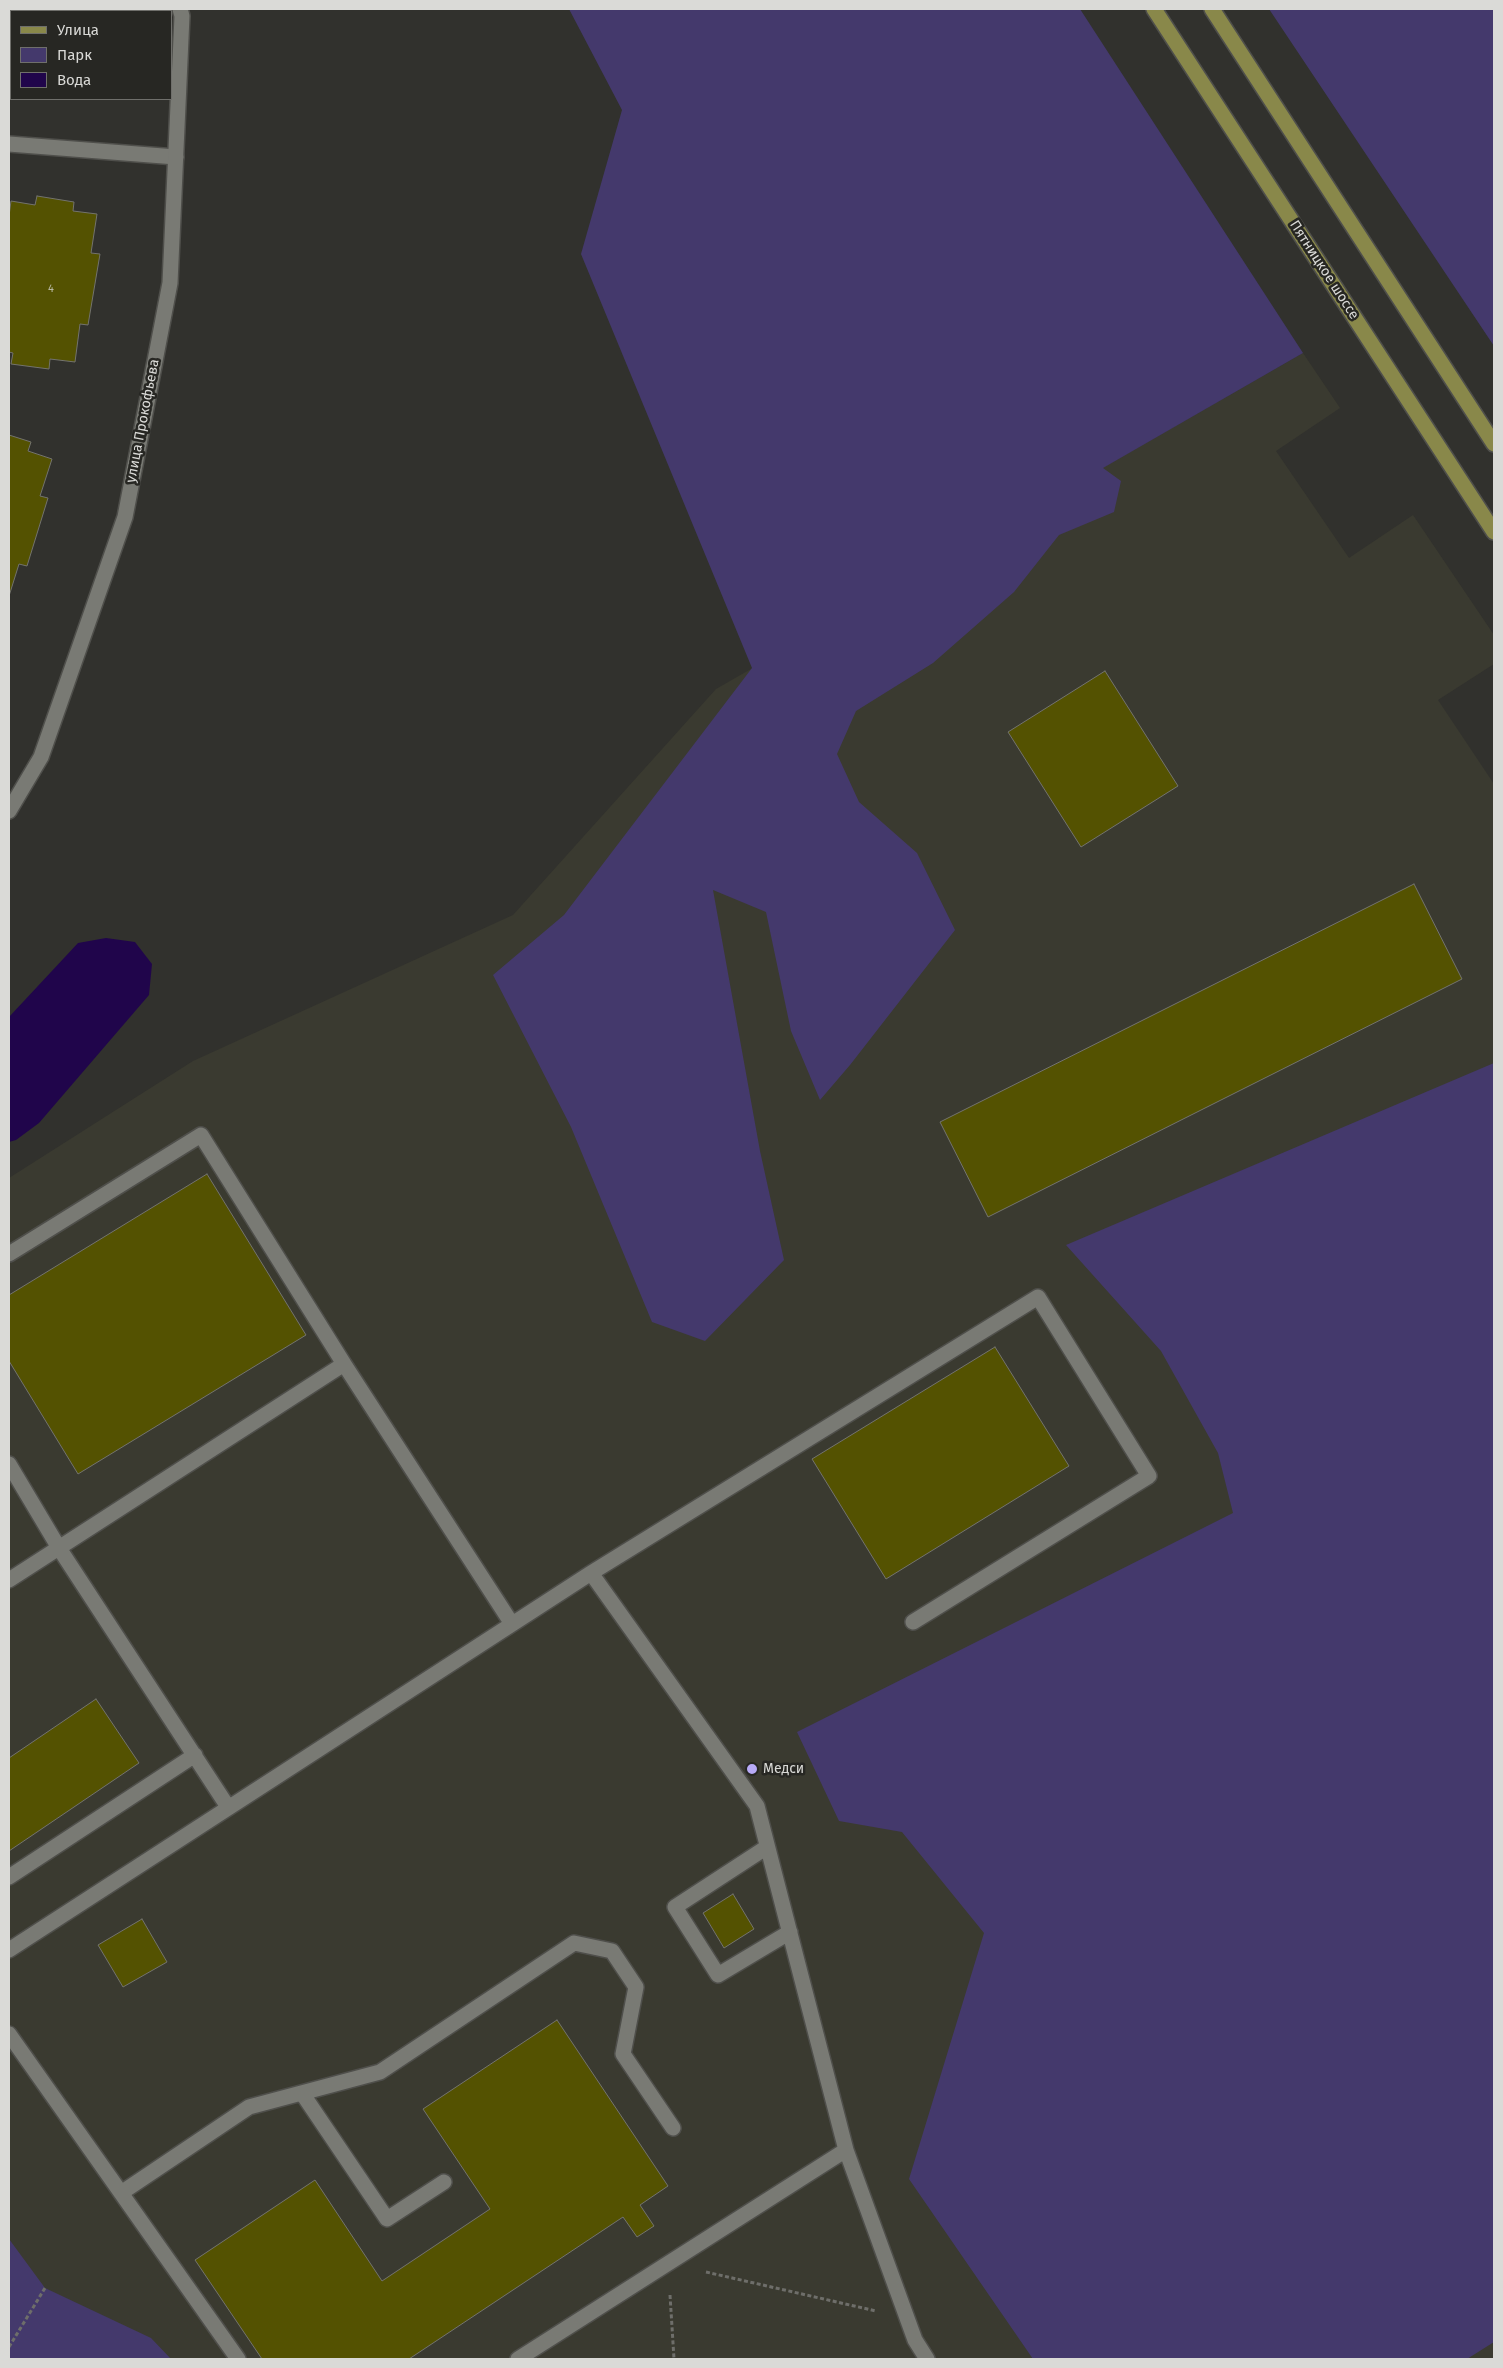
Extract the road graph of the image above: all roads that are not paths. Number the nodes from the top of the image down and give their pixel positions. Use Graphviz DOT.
graph roads {
  1 [pos="180,9"];
  2 [pos="1154,9"];
  3 [pos="1212,9"];
  4 [pos="9,144"];
  5 [pos="176,157"];
  6 [pos="1494,444"];
  7 [pos="1494,532"];
  8 [pos="9,811"];
  9 [pos="9,1254"];
  10 [pos="344,1364"];
  11 [pos="9,1464"];
  12 [pos="59,1548"];
  13 [pos="591,1573"];
  14 [pos="9,1580"];
  15 [pos="913,1622"];
  16 [pos="512,1624"];
  17 [pos="195,1756"];
  18 [pos="228,1807"];
  19 [pos="768,1847"];
  20 [pos="9,1877"];
  21 [pos="790,1932"];
  22 [pos="9,1950"];
  23 [pos="9,2034"];
  24 [pos="302,2093"];
  25 [pos="673,2128"];
  26 [pos="846,2150"];
  27 [pos="444,2182"];
  28 [pos="121,2193"];
  29 [pos="238,2359"];
  30 [pos="518,2359"];
  31 [pos="927,2359"];
  1 -- 5 [label="street, улица Прокофьева"];
  2 -- 7 [label="main road, Пятницкое шоссе"];
  3 -- 6 [label="main road"];
  4 -- 5 [label="street"];
  5 -- 8 [label="street, улица Прокофьева"];
  9 -- 10 [label="street"];
  10 -- 12 [label="street"];
  10 -- 16 [label="street"];
  11 -- 12 [label="street"];
  12 -- 14 [label="street"];
  12 -- 17 [label="street"];
  13 -- 15 [label="street"];
  13 -- 16 [label="street"];
  13 -- 19 [label="street"];
  16 -- 18 [label="street"];
  17 -- 18 [label="street"];
  17 -- 20 [label="street"];
  18 -- 22 [label="street"];
  19 -- 21 [label="street"];
  19 -- 21 [label="street"];
  21 -- 26 [label="street"];
  23 -- 28 [label="street"];
  24 -- 25 [label="street"];
  24 -- 27 [label="street"];
  24 -- 28 [label="street"];
  26 -- 30 [label="street"];
  26 -- 31 [label="street"];
  28 -- 29 [label="street"];
}
